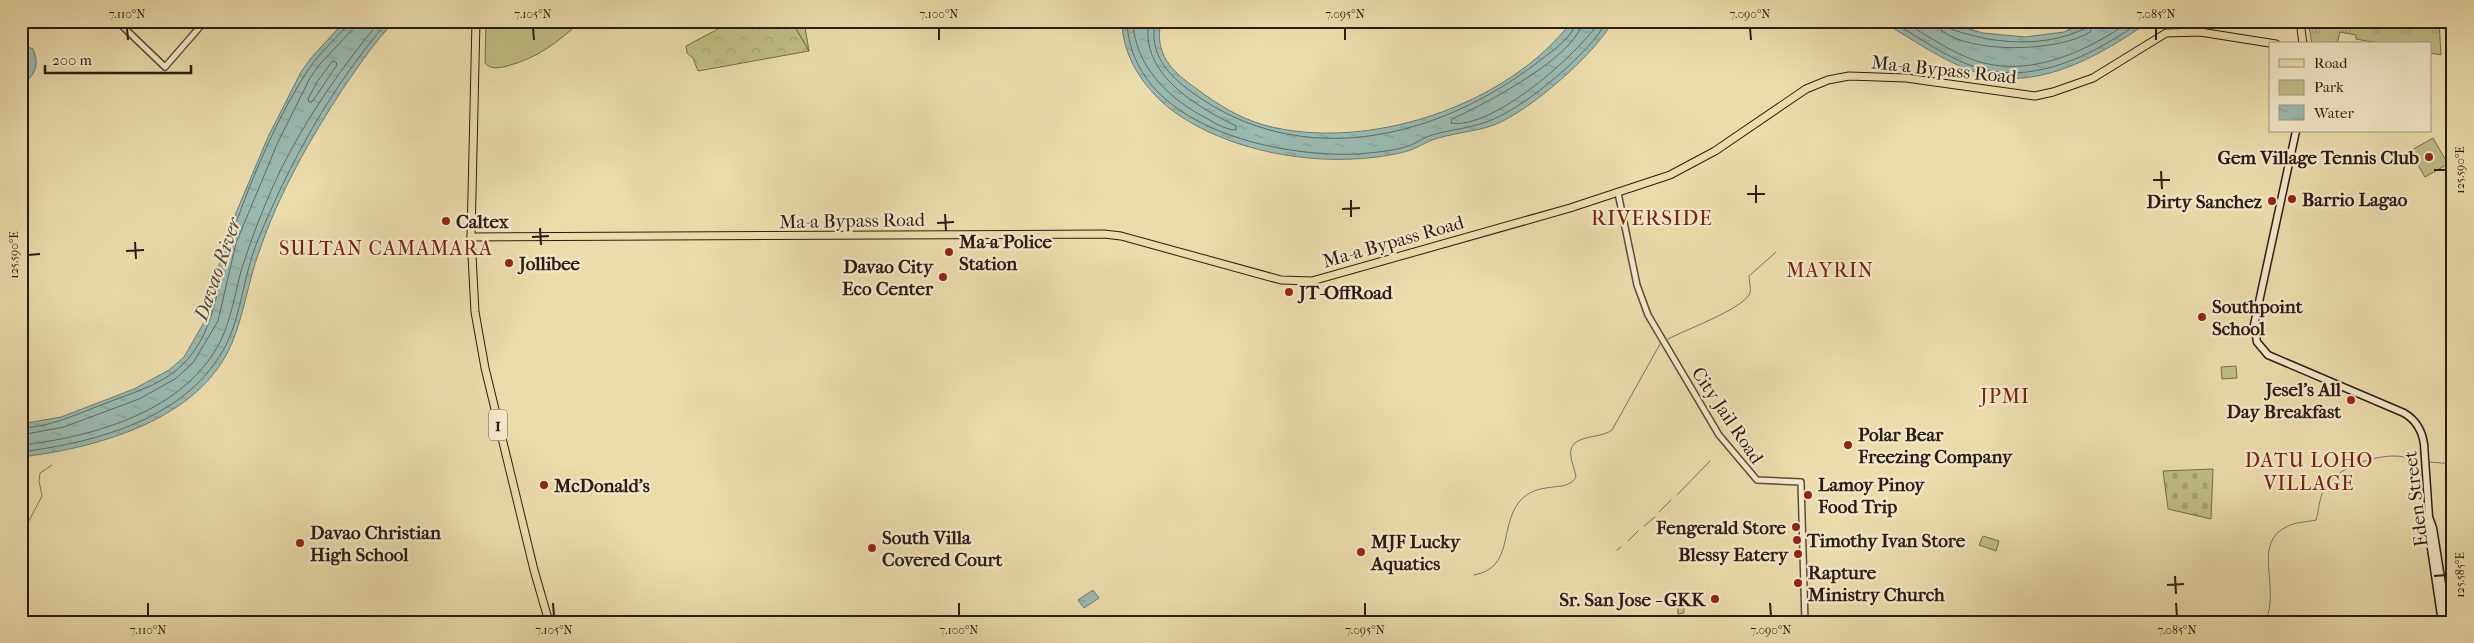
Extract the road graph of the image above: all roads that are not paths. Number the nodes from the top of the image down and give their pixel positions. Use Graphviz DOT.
graph roads {
  1 [pos="117,21"];
  2 [pos="205,21"];
  3 [pos="476,21"];
  4 [pos="2300,21"];
  5 [pos="2303,42"];
  6 [pos="2269,43"];
  7 [pos="2296,132"];
  8 [pos="1618,193"];
  9 [pos="470,237"];
  10 [pos="2429,517"];
  11 [pos="549,622"];
  12 [pos="1805,622"];
  13 [pos="2442,622"];
  14 [pos="2448,622"];
  1 -- 2 [label="street"];
  3 -- 9 [label="main road, 1"];
  4 -- 5 [label="main road"];
  6 -- 8 [label="main road, Ma-a Bypass Road"];
  7 -- 10 [label="main road, Eden Street"];
  8 -- 9 [label="main road, Ma-a Bypass Road"];
  8 -- 12 [label="street, City Jail Road"];
  9 -- 11 [label="main road, 1"];
  10 -- 13 [label="main road"];
  10 -- 14 [label="main road, Eden Street"];
}
